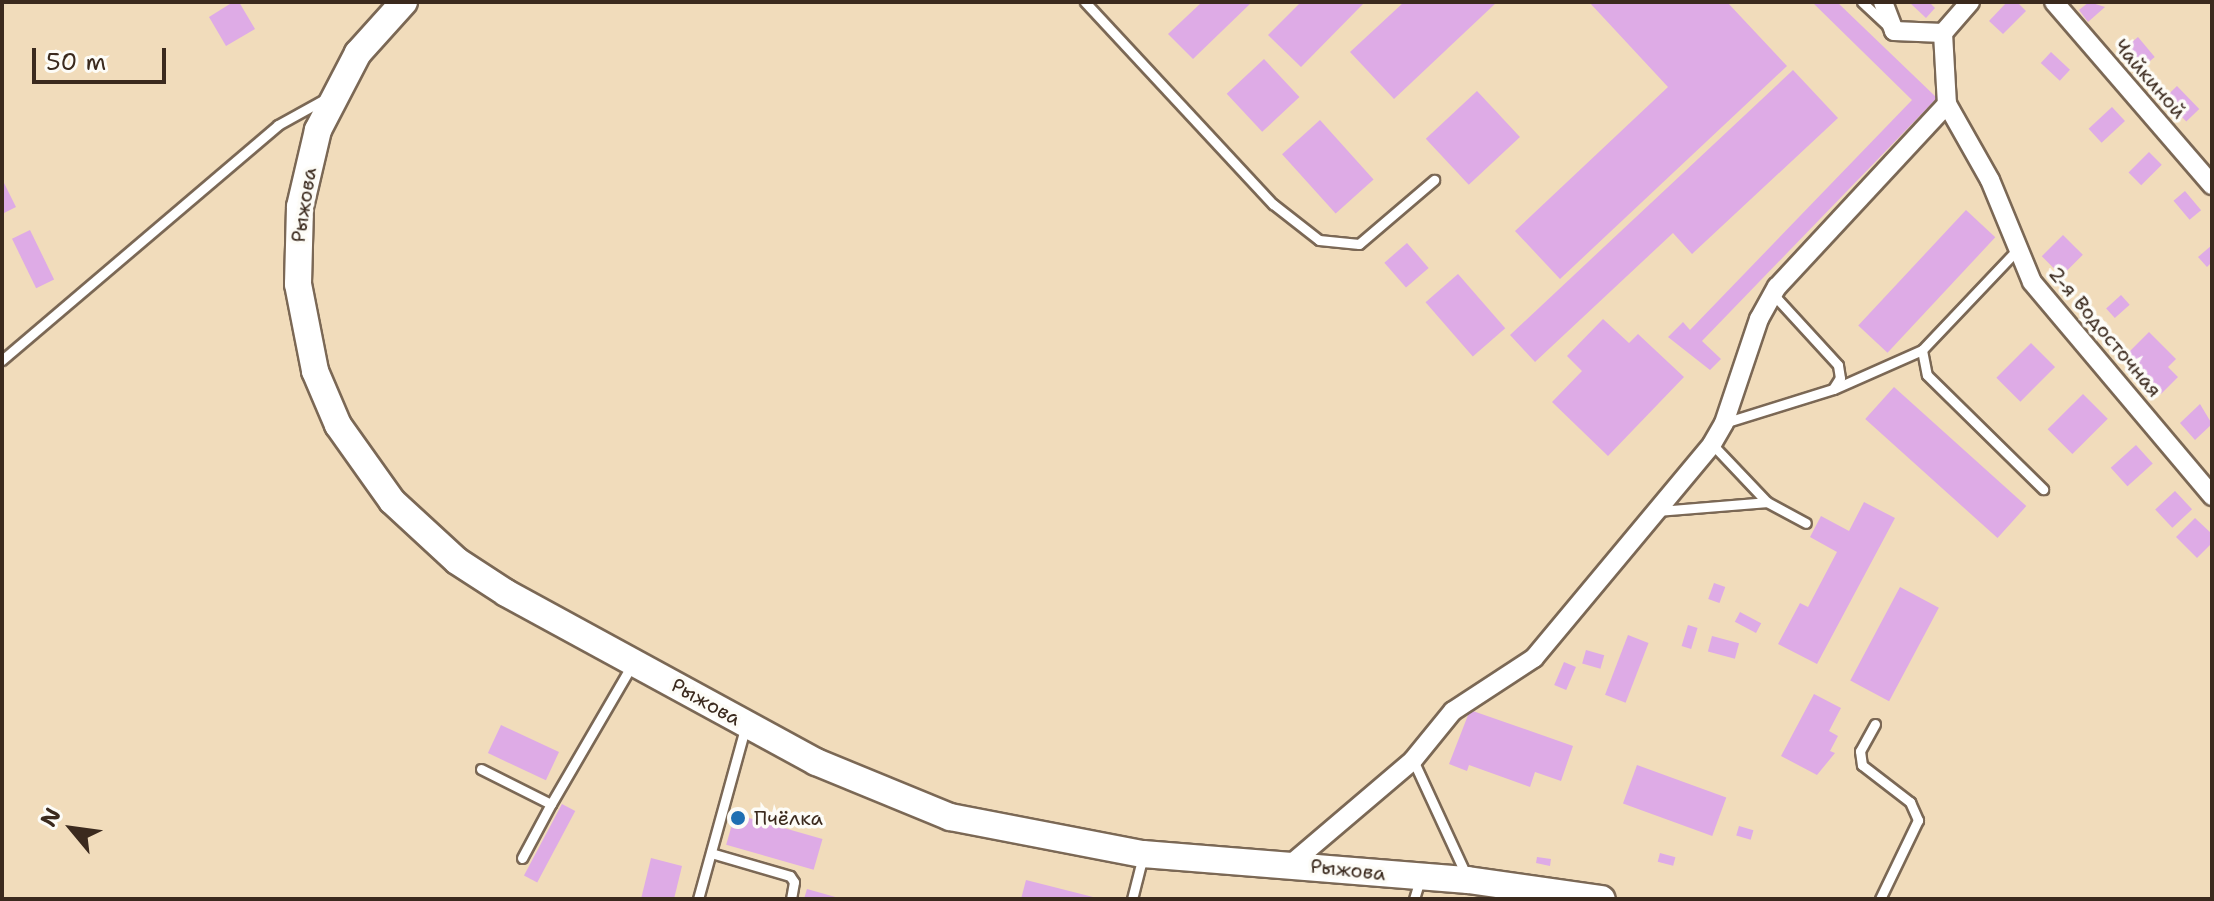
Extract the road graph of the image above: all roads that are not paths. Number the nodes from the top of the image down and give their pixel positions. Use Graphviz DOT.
graph roads {
  1 [pos="404,2"];
  2 [pos="1085,2"];
  3 [pos="1862,2"];
  4 [pos="1883,2"];
  5 [pos="1970,2"];
  6 [pos="2054,2"];
  7 [pos="1894,31"];
  8 [pos="1943,33"];
  9 [pos="332,95"];
  10 [pos="1947,104"];
  11 [pos="1434,180"];
  12 [pos="2212,185"];
  13 [pos="2016,251"];
  14 [pos="1773,294"];
  15 [pos="1922,350"];
  16 [pos="2,360"];
  17 [pos="1833,389"];
  18 [pos="1724,423"];
  19 [pos="1712,444"];
  20 [pos="2043,489"];
  21 [pos="2212,496"];
  22 [pos="1767,502"];
  23 [pos="1658,511"];
  24 [pos="1806,523"];
  25 [pos="633,663"];
  26 [pos="746,724"];
  27 [pos="1875,724"];
  28 [pos="1413,760"];
  29 [pos="481,769"];
  30 [pos="551,804"];
  31 [pos="711,853"];
  32 [pos="1143,854"];
  33 [pos="522,858"];
  34 [pos="1291,864"];
  35 [pos="1468,880"];
  36 [pos="1417,888"];
  37 [pos="698,899"];
  38 [pos="791,899"];
  39 [pos="1132,899"];
  40 [pos="1602,899"];
  41 [pos="1880,899"];
  1 -- 9 [label="street, Рыжова"];
  2 -- 11 [label="lane"];
  3 -- 7 [label="lane"];
  4 -- 7 [label="street"];
  5 -- 8 [label="street"];
  6 -- 12 [label="street, Чайкиной"];
  7 -- 8 [label="street"];
  8 -- 10 [label="street, 2-я Водосточная"];
  9 -- 16 [label="lane"];
  9 -- 25 [label="street, Рыжова"];
  10 -- 13 [label="street, 2-я Водосточная"];
  10 -- 14 [label="street"];
  13 -- 15 [label="lane"];
  13 -- 21 [label="street, 2-я Водосточная"];
  14 -- 17 [label="lane"];
  14 -- 18 [label="street"];
  15 -- 17 [label="lane"];
  15 -- 20 [label="lane"];
  17 -- 18 [label="lane"];
  18 -- 19 [label="street"];
  19 -- 22 [label="lane"];
  19 -- 23 [label="street"];
  22 -- 23 [label="lane"];
  22 -- 24 [label="lane"];
  23 -- 28 [label="street"];
  25 -- 26 [label="street, Рыжова"];
  25 -- 30 [label="lane"];
  26 -- 31 [label="lane"];
  26 -- 32 [label="street, Рыжова"];
  27 -- 41 [label="lane"];
  28 -- 34 [label="street"];
  28 -- 35 [label="lane"];
  29 -- 30 [label="lane"];
  30 -- 33 [label="lane"];
  31 -- 37 [label="lane"];
  31 -- 38 [label="lane"];
  32 -- 34 [label="street, Рыжова"];
  32 -- 39 [label="lane"];
  34 -- 36 [label="street, Рыжова"];
  35 -- 36 [label="street, Рыжова"];
  35 -- 40 [label="street, Рыжова"];
}
